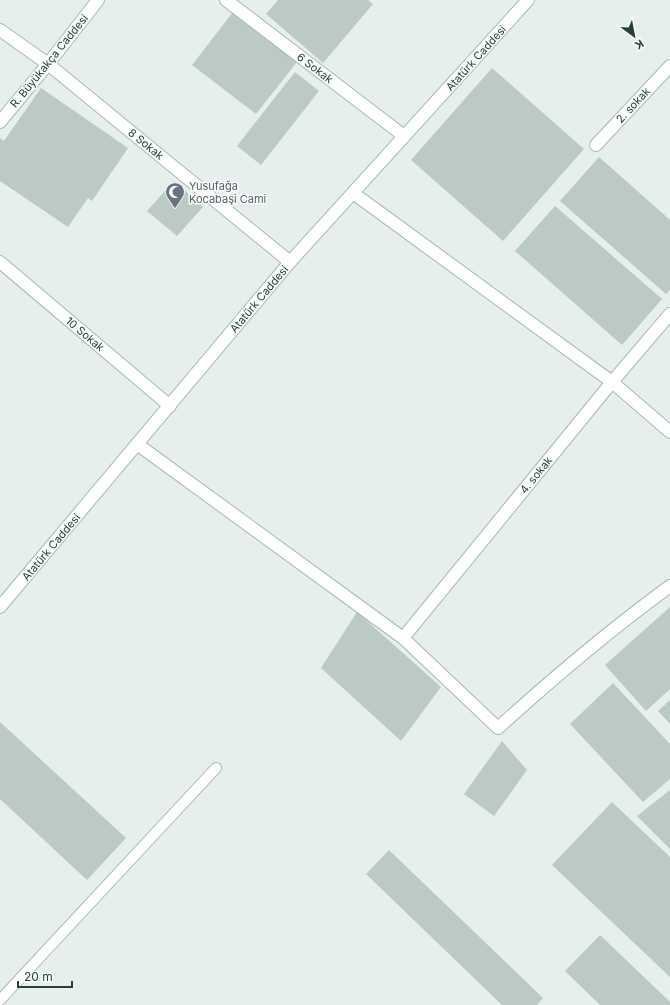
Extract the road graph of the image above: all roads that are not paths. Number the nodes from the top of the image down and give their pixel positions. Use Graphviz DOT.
graph roads {
  1 [pos="98,0"];
  2 [pos="226,0"];
  3 [pos="528,0"];
  4 [pos="0,30"];
  5 [pos="48,64"];
  6 [pos="670,66"];
  7 [pos="0,122"];
  8 [pos="404,136"];
  9 [pos="596,145"];
  10 [pos="353,193"];
  11 [pos="0,262"];
  12 [pos="290,262"];
  13 [pos="670,314"];
  14 [pos="612,382"];
  15 [pos="170,406"];
  16 [pos="670,432"];
  17 [pos="138,444"];
  18 [pos="670,586"];
  19 [pos="0,607"];
  20 [pos="403,638"];
  21 [pos="216,768"];
  22 [pos="0,1000"];
  1 -- 5 [label="street, R. Büyükakça Caddesi"];
  2 -- 8 [label="street, 6 Sokak"];
  3 -- 8 [label="street, Atatürk Caddesi"];
  4 -- 5 [label="street, 8 Sokak"];
  5 -- 7 [label="street, R. Büyükakça Caddesi"];
  5 -- 12 [label="street, 8 Sokak"];
  6 -- 9 [label="street, 2. sokak"];
  8 -- 10 [label="street, Atatürk Caddesi"];
  10 -- 12 [label="street, Atatürk Caddesi"];
  10 -- 14 [label="street"];
  11 -- 15 [label="street, 10 Sokak"];
  12 -- 15 [label="street, Atatürk Caddesi"];
  13 -- 14 [label="street, 4. sokak"];
  14 -- 16 [label="street"];
  14 -- 20 [label="street, 4. sokak"];
  15 -- 17 [label="street, Atatürk Caddesi"];
  17 -- 19 [label="street, Atatürk Caddesi"];
  17 -- 20 [label="street"];
  18 -- 20 [label="street"];
  21 -- 22 [label="lane"];
}
